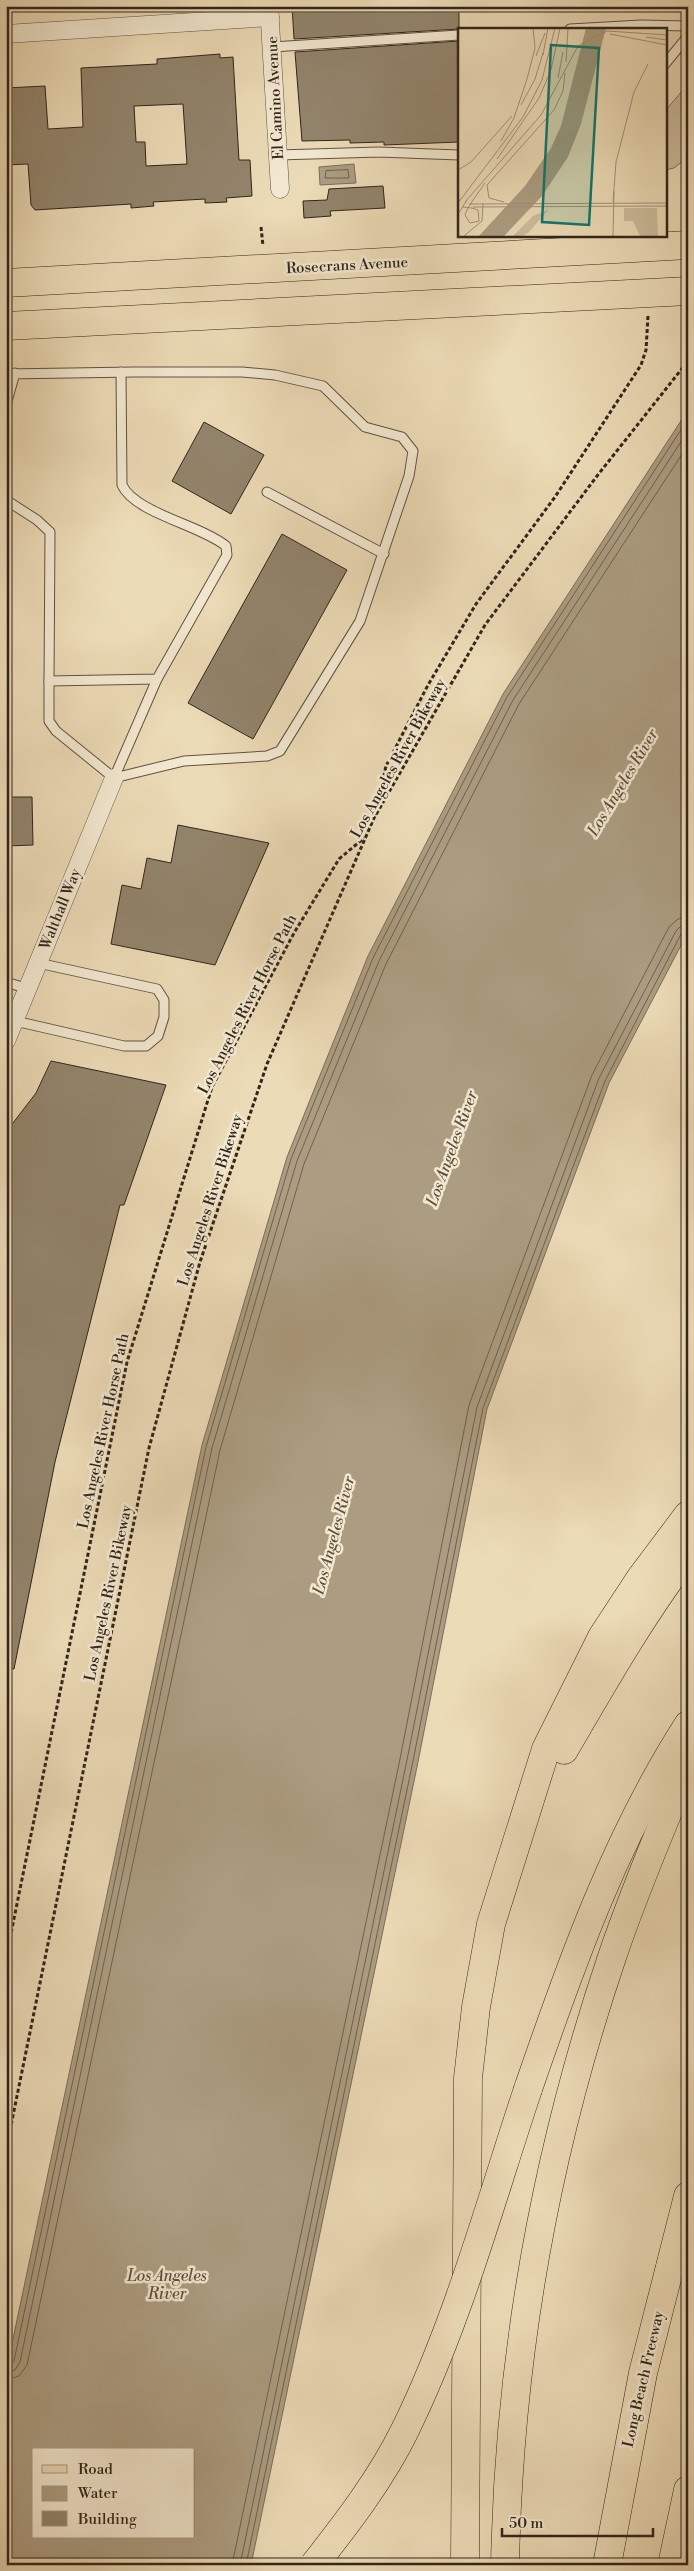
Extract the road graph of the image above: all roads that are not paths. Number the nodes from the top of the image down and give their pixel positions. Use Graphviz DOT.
graph roads {
  1 [pos="270,12"];
  2 [pos="688,26"];
  3 [pos="588,28"];
  4 [pos="6,34"];
  5 [pos="458,35"];
  6 [pos="688,36"];
  7 [pos="272,47"];
  8 [pos="666,63"];
  9 [pos="278,155"];
  10 [pos="458,155"];
  11 [pos="280,190"];
  12 [pos="688,245"];
  13 [pos="6,283"];
  14 [pos="688,291"];
  15 [pos="6,326"];
  16 [pos="121,372"];
  17 [pos="11,373"];
  18 [pos="6,405"];
  19 [pos="267,492"];
  20 [pos="6,500"];
  21 [pos="384,554"];
  22 [pos="157,679"];
  23 [pos="49,681"];
  24 [pos="114,778"];
  25 [pos="38,963"];
  26 [pos="6,982"];
  27 [pos="28,989"];
  28 [pos="15,1021"];
  29 [pos="6,1041"];
  30 [pos="688,1515"];
  31 [pos="688,1554"];
  32 [pos="688,1725"];
  33 [pos="688,1763"];
  34 [pos="527,1812"];
  35 [pos="688,2196"];
  36 [pos="688,2490"];
  37 [pos="314,2565"];
  38 [pos="465,2565"];
  39 [pos="505,2565"];
  40 [pos="607,2565"];
  41 [pos="672,2565"];
  1 -- 4 [label="street"];
  1 -- 7 [label="street, El Camino Avenue"];
  2 -- 3 [label="lane"];
  5 -- 7 [label="lane"];
  6 -- 8 [label="lane"];
  7 -- 9 [label="street, El Camino Avenue"];
  9 -- 10 [label="lane"];
  9 -- 11 [label="street, El Camino Avenue"];
  12 -- 13 [label="main road, Rosecrans Avenue"];
  14 -- 15 [label="main road"];
  16 -- 17 [label="lane"];
  16 -- 21 [label="lane"];
  16 -- 22 [label="lane"];
  17 -- 18 [label="lane"];
  19 -- 21 [label="lane"];
  20 -- 23 [label="lane"];
  21 -- 24 [label="lane"];
  22 -- 23 [label="lane"];
  22 -- 24 [label="lane"];
  23 -- 24 [label="lane"];
  24 -- 25 [label="street, Walthall Way"];
  25 -- 27 [label="street, Walthall Way"];
  25 -- 28 [label="lane"];
  26 -- 27 [label="lane"];
  27 -- 28 [label="street, Walthall Way"];
  28 -- 29 [label="street, Walthall Way"];
  30 -- 34 [label="main road"];
  31 -- 34 [label="main road"];
  32 -- 37 [label="main road, bridge"];
  33 -- 39 [label="main road"];
  34 -- 38 [label="main road"];
  35 -- 40 [label="main road, Long Beach Freeway"];
  36 -- 41 [label="main road"];
}
